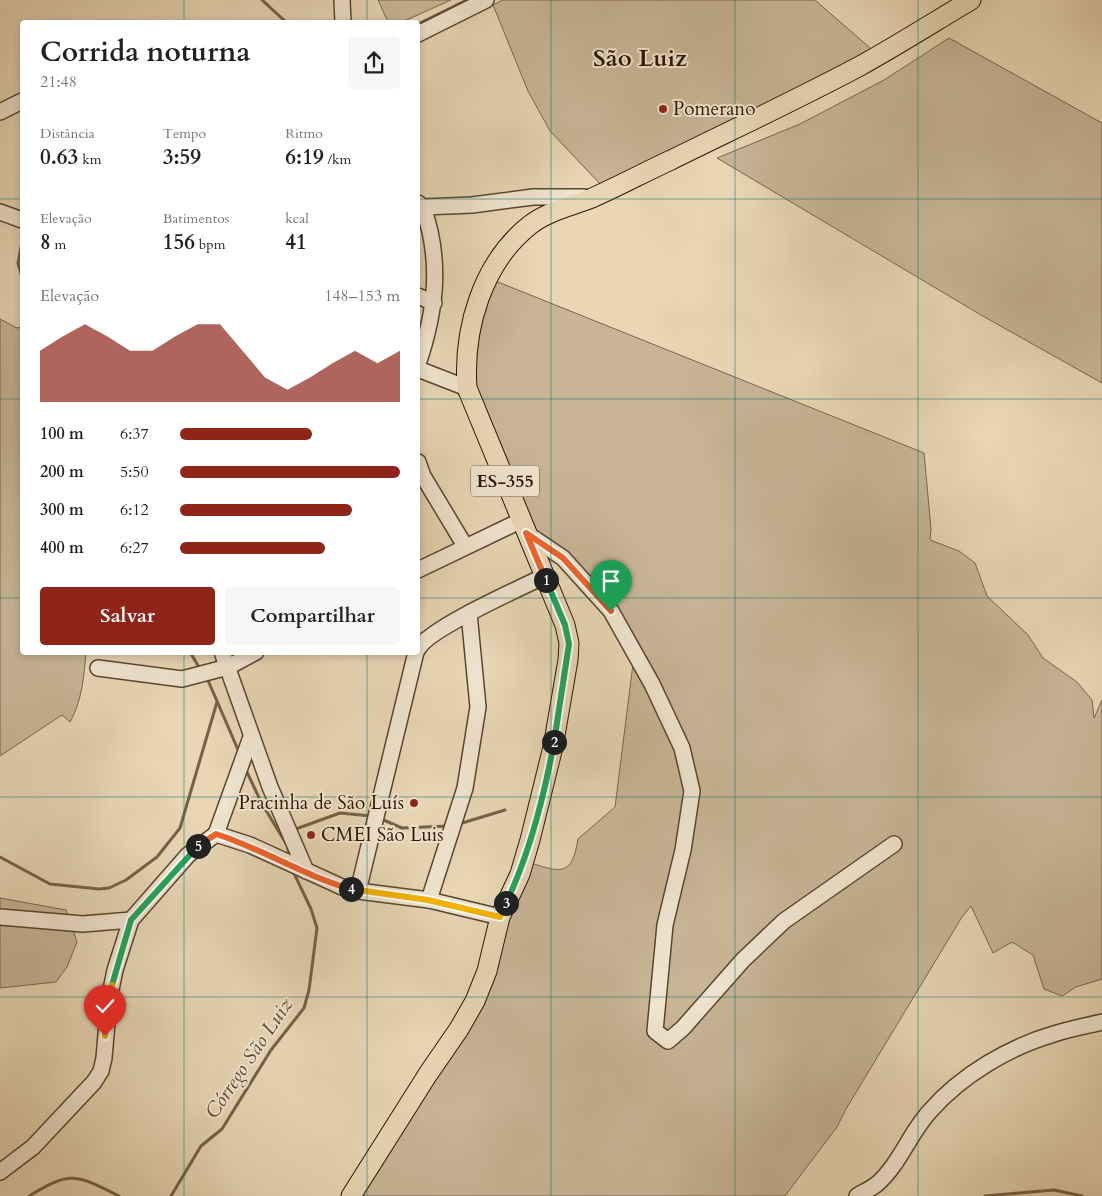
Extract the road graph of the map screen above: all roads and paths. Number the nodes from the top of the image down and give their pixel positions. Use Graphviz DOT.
graph roads {
  1 [pos="342,0"];
  2 [pos="486,0"];
  3 [pos="971,0"];
  4 [pos="343,20"];
  5 [pos="420,33"];
  6 [pos="20,102"];
  7 [pos="0,112"];
  8 [pos="593,198"];
  9 [pos="420,205"];
  10 [pos="2,213"];
  11 [pos="20,219"];
  12 [pos="420,297"];
  13 [pos="434,303"];
  14 [pos="420,358"];
  15 [pos="420,370"];
  16 [pos="467,388"];
  17 [pos="420,478"];
  18 [pos="523,527"];
  19 [pos="465,546"];
  20 [pos="420,569"];
  21 [pos="545,576"];
  22 [pos="469,613"];
  23 [pos="420,646"];
  24 [pos="222,655"];
  25 [pos="250,655"];
  26 [pos="415,655"];
  27 [pos="98,668"];
  28 [pos="222,668"];
  29 [pos="252,737"];
  30 [pos="216,834"];
  31 [pos="894,844"];
  32 [pos="306,871"];
  33 [pos="358,891"];
  34 [pos="428,900"];
  35 [pos="0,917"];
  36 [pos="500,917"];
  37 [pos="131,920"];
  38 [pos="1102,1022"];
  39 [pos="0,1172"];
  40 [pos="350,1196"];
  41 [pos="857,1196"];
  1 -- 4 [label="street"];
  2 -- 5 [label="street"];
  3 -- 8 [label="main road, ES-355"];
  6 -- 7 [label="street"];
  8 -- 9 [label="street"];
  8 -- 16 [label="main road, ES-355"];
  9 -- 13 [label="street"];
  10 -- 11 [label="street"];
  12 -- 13 [label="street"];
  13 -- 14 [label="street"];
  15 -- 16 [label="street"];
  16 -- 18 [label="main road, ES-355"];
  17 -- 19 [label="street"];
  18 -- 19 [label="street"];
  18 -- 21 [label="main road, ES-355"];
  18 -- 31 [label="street"];
  19 -- 20 [label="street"];
  21 -- 22 [label="street"];
  21 -- 36 [label="main road, ES-355"];
  22 -- 23 [label="street"];
  22 -- 34 [label="street"];
  24 -- 28 [label="street"];
  25 -- 28 [label="street"];
  26 -- 33 [label="street"];
  27 -- 28 [label="street"];
  28 -- 29 [label="street"];
  29 -- 30 [label="street"];
  29 -- 32 [label="street"];
  30 -- 32 [label="street"];
  30 -- 37 [label="street"];
  32 -- 33 [label="street"];
  33 -- 34 [label="street"];
  34 -- 36 [label="street"];
  35 -- 37 [label="street"];
  36 -- 40 [label="main road, ES-355"];
  37 -- 39 [label="street"];
  38 -- 41 [label="street"];
}
